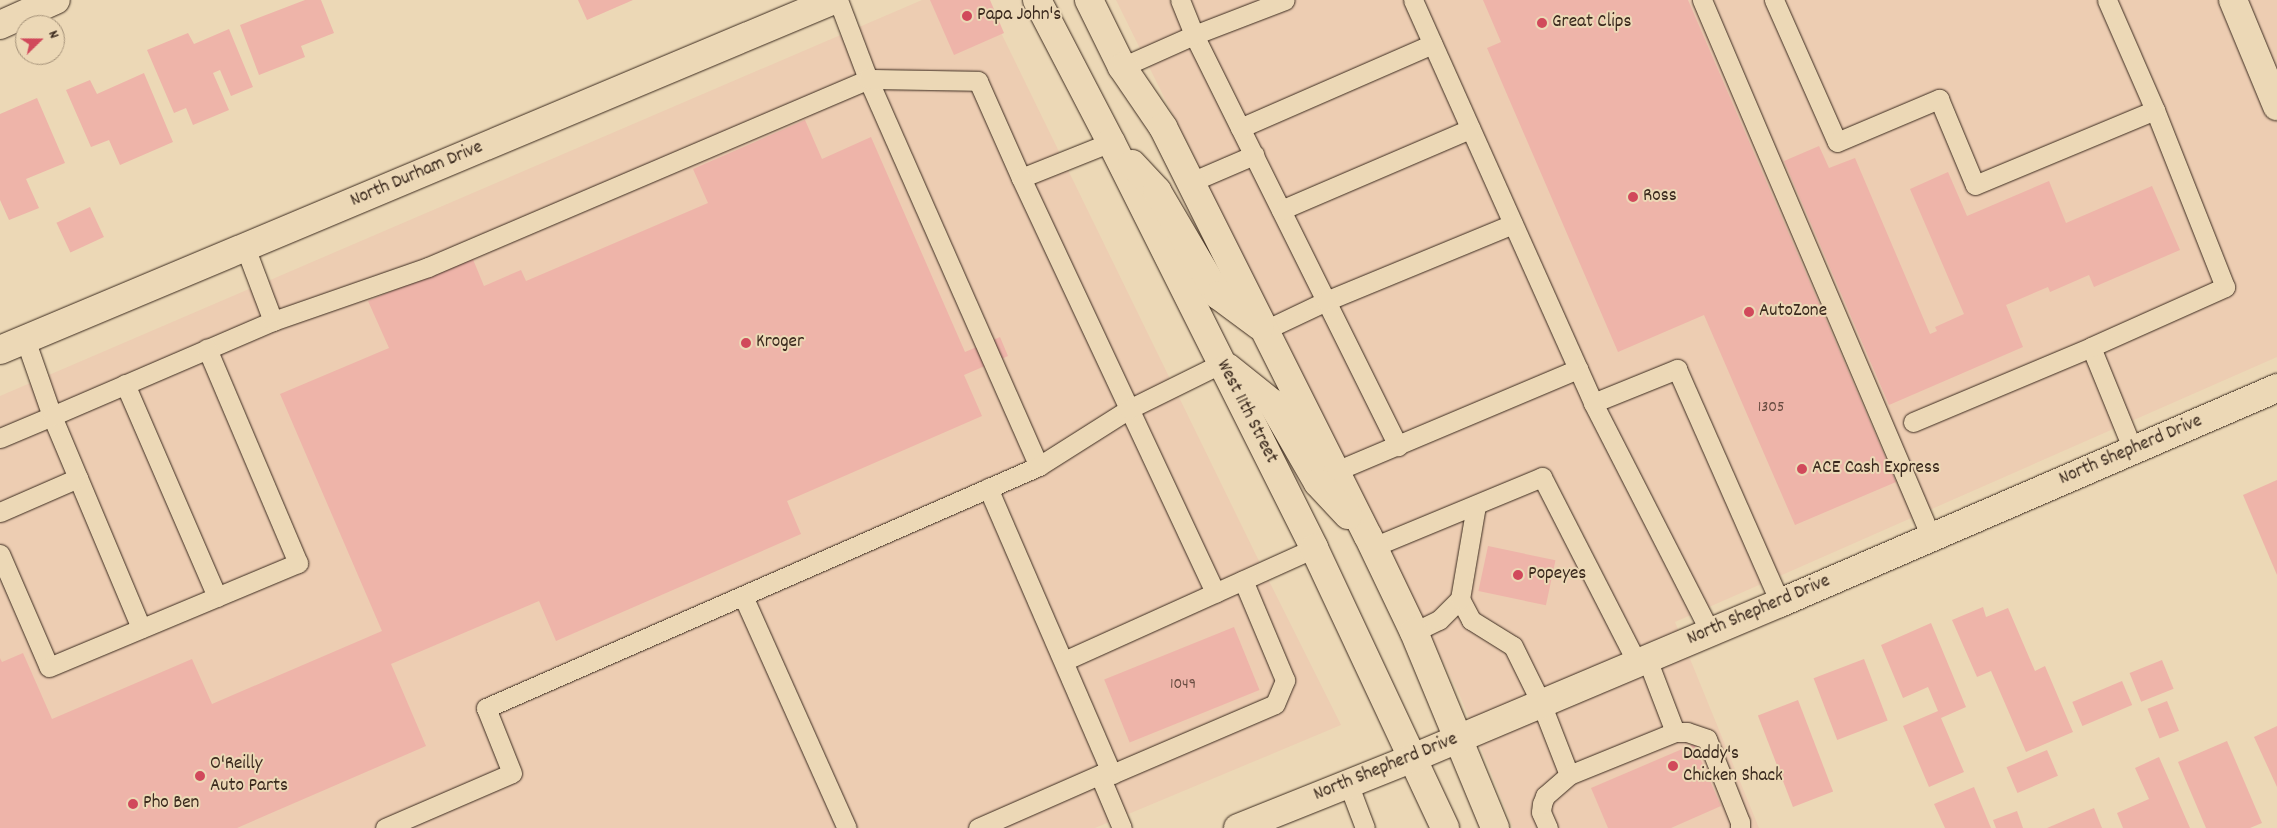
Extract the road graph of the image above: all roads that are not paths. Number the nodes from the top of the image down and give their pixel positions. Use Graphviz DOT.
graph roads {
  1 [pos="56,0"];
  2 [pos="834,0"];
  3 [pos="838,0"];
  4 [pos="1037,0"];
  5 [pos="1089,0"];
  6 [pos="1180,0"];
  7 [pos="1285,0"];
  8 [pos="1412,0"];
  9 [pos="1702,0"];
  10 [pos="1774,0"];
  11 [pos="2107,0"];
  12 [pos="2232,0"];
  13 [pos="0,25"];
  14 [pos="1194,35"];
  15 [pos="1432,44"];
  16 [pos="1122,67"];
  17 [pos="868,79"];
  18 [pos="2277,106"];
  19 [pos="2154,110"];
  20 [pos="1240,128"];
  21 [pos="1470,129"];
  22 [pos="1111,142"];
  23 [pos="1254,155"];
  24 [pos="1020,178"];
  25 [pos="1191,182"];
  26 [pos="1281,210"];
  27 [pos="1513,224"];
  28 [pos="245,247"];
  29 [pos="1326,301"];
  30 [pos="273,321"];
  31 [pos="1265,330"];
  32 [pos="26,339"];
  33 [pos="2090,347"];
  34 [pos="208,349"];
  35 [pos="0,350"];
  36 [pos="1222,363"];
  37 [pos="1578,369"];
  38 [pos="126,384"];
  39 [pos="2277,388"];
  40 [pos="1593,403"];
  41 [pos="1129,409"];
  42 [pos="52,416"];
  43 [pos="1913,422"];
  44 [pos="0,438"];
  45 [pos="1398,446"];
  46 [pos="2133,450"];
  47 [pos="1040,466"];
  48 [pos="1336,471"];
  49 [pos="78,478"];
  50 [pos="988,488"];
  51 [pos="1476,505"];
  52 [pos="0,512"];
  53 [pos="1931,537"];
  54 [pos="1370,541"];
  55 [pos="1314,548"];
  56 [pos="0,554"];
  57 [pos="1243,580"];
  58 [pos="1215,593"];
  59 [pos="743,596"];
  60 [pos="217,597"];
  61 [pos="1460,600"];
  62 [pos="1780,603"];
  63 [pos="141,628"];
  64 [pos="1414,632"];
  65 [pos="1710,632"];
  66 [pos="1064,661"];
  67 [pos="1642,661"];
  68 [pos="1540,703"];
  69 [pos="1675,732"];
  70 [pos="1458,738"];
  71 [pos="1413,758"];
  72 [pos="1105,773"];
  73 [pos="1569,775"];
  74 [pos="1348,783"];
  75 [pos="1272,822"];
  76 [pos="385,828"];
  77 [pos="847,828"];
  78 [pos="978,828"];
  79 [pos="1122,828"];
  80 [pos="1238,828"];
  81 [pos="1365,828"];
  82 [pos="1445,828"];
  83 [pos="1495,828"];
  84 [pos="1548,828"];
  85 [pos="1740,828"];
  1 -- 13 [label="main road"];
  2 -- 28 [label="main road, North Durham Drive"];
  3 -- 17 [label="lane"];
  4 -- 22 [label="main road, West 11th Street"];
  5 -- 16 [label="main road"];
  6 -- 14 [label="lane"];
  7 -- 14 [label="lane"];
  8 -- 15 [label="lane"];
  9 -- 53 [label="lane"];
  10 -- 19 [label="lane"];
  11 -- 19 [label="lane"];
  12 -- 18 [label="main road"];
  14 -- 16 [label="lane"];
  14 -- 20 [label="lane"];
  15 -- 20 [label="lane"];
  15 -- 21 [label="lane"];
  16 -- 25 [label="main road"];
  17 -- 24 [label="lane"];
  17 -- 30 [label="lane"];
  17 -- 47 [label="lane"];
  19 -- 33 [label="lane"];
  20 -- 23 [label="lane"];
  21 -- 26 [label="lane"];
  21 -- 27 [label="lane"];
  22 -- 24 [label="lane"];
  22 -- 31 [label="main road"];
  22 -- 36 [label="main road, West 11th Street"];
  23 -- 25 [label="lane"];
  23 -- 26 [label="lane"];
  24 -- 41 [label="lane"];
  25 -- 31 [label="main road"];
  26 -- 29 [label="lane"];
  27 -- 29 [label="lane"];
  27 -- 37 [label="lane"];
  28 -- 30 [label="lane"];
  28 -- 32 [label="main road, North Durham Drive"];
  29 -- 31 [label="lane"];
  29 -- 45 [label="lane"];
  30 -- 34 [label="lane"];
  31 -- 48 [label="main road"];
  32 -- 35 [label="main road, North Durham Drive"];
  32 -- 42 [label="lane"];
  33 -- 43 [label="lane"];
  33 -- 46 [label="lane"];
  34 -- 38 [label="lane"];
  34 -- 60 [label="lane"];
  36 -- 41 [label="lane"];
  36 -- 54 [label="main road"];
  36 -- 55 [label="main road, West 11th Street"];
  37 -- 40 [label="lane"];
  37 -- 45 [label="lane"];
  38 -- 42 [label="lane"];
  38 -- 60 [label="lane"];
  39 -- 46 [label="main road, North Shepherd Drive"];
  40 -- 62 [label="lane"];
  40 -- 65 [label="lane"];
  41 -- 47 [label="lane"];
  41 -- 58 [label="lane"];
  42 -- 44 [label="lane"];
  42 -- 49 [label="lane"];
  45 -- 48 [label="lane"];
  46 -- 53 [label="main road, North Shepherd Drive"];
  47 -- 50 [label="lane"];
  48 -- 54 [label="main road"];
  49 -- 52 [label="lane"];
  49 -- 63 [label="lane"];
  50 -- 59 [label="lane"];
  50 -- 66 [label="lane"];
  51 -- 54 [label="lane"];
  51 -- 61 [label="lane"];
  51 -- 67 [label="lane"];
  53 -- 62 [label="main road, North Shepherd Drive"];
  54 -- 64 [label="main road"];
  55 -- 57 [label="lane"];
  55 -- 71 [label="main road, West 11th Street"];
  56 -- 63 [label="lane"];
  57 -- 58 [label="lane"];
  57 -- 72 [label="lane"];
  58 -- 66 [label="lane"];
  59 -- 76 [label="lane"];
  59 -- 77 [label="lane"];
  60 -- 63 [label="lane"];
  61 -- 64 [label="lane"];
  61 -- 68 [label="lane"];
  62 -- 65 [label="main road, North Shepherd Drive"];
  64 -- 70 [label="main road"];
  65 -- 67 [label="main road, North Shepherd Drive"];
  66 -- 72 [label="lane"];
  67 -- 68 [label="main road, North Shepherd Drive"];
  67 -- 69 [label="lane"];
  68 -- 70 [label="main road, North Shepherd Drive"];
  68 -- 73 [label="lane"];
  69 -- 73 [label="lane"];
  69 -- 85 [label="lane"];
  70 -- 71 [label="main road, North Shepherd Drive"];
  70 -- 83 [label="main road"];
  71 -- 74 [label="main road, North Shepherd Drive"];
  71 -- 82 [label="main road, West 11th Street"];
  72 -- 78 [label="lane"];
  72 -- 79 [label="lane"];
  73 -- 84 [label="lane"];
  74 -- 75 [label="main road, North Shepherd Drive"];
  74 -- 81 [label="lane"];
  75 -- 80 [label="main road, North Shepherd Drive"];
}
